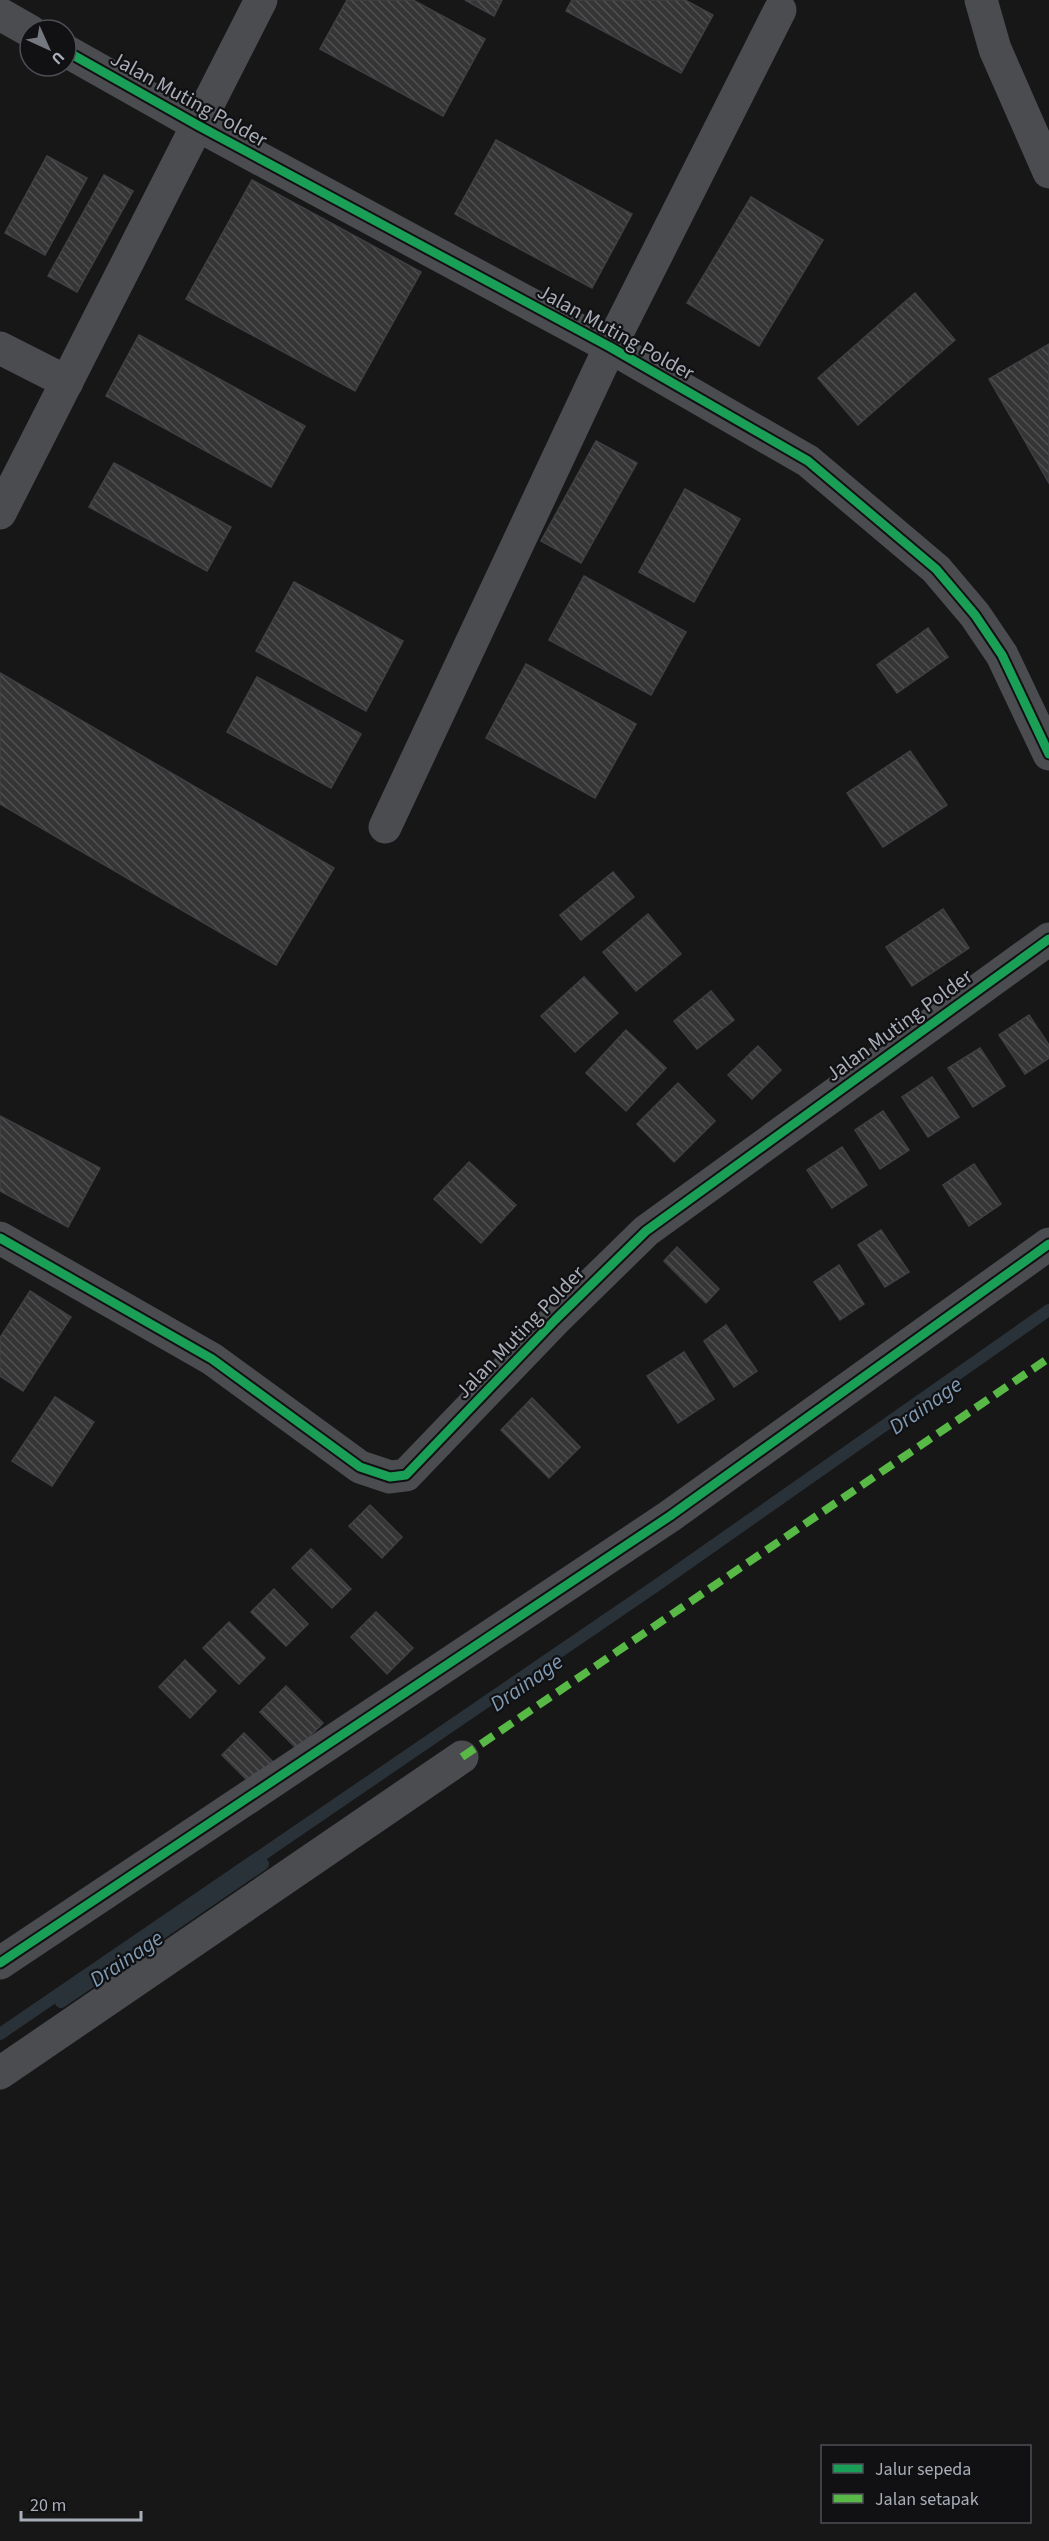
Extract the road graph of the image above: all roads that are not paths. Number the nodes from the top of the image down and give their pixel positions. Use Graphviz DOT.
graph roads {
  1 [pos="261,0"];
  2 [pos="981,0"];
  3 [pos="780,10"];
  4 [pos="0,14"];
  5 [pos="18,24"];
  6 [pos="78,58"];
  7 [pos="199,126"];
  8 [pos="1049,172"];
  9 [pos="610,347"];
  10 [pos="0,348"];
  11 [pos="67,382"];
  12 [pos="0,513"];
  13 [pos="1049,754"];
  14 [pos="385,827"];
  15 [pos="1049,939"];
  16 [pos="0,1238"];
  17 [pos="1049,1245"];
  18 [pos="462,1757"];
  19 [pos="0,1963"];
  20 [pos="0,2073"];
  1 -- 7 [label="street, Jalan Muting Polder"];
  2 -- 8 [label="street"];
  3 -- 9 [label="street"];
  4 -- 5 [label="street"];
  6 -- 7 [label="street, Jalan Muting Polder"];
  7 -- 9 [label="street, Jalan Muting Polder"];
  7 -- 11 [label="street, Jalan Muting Polder"];
  9 -- 13 [label="street, Jalan Muting Polder"];
  9 -- 14 [label="street"];
  10 -- 11 [label="street"];
  11 -- 12 [label="street, Jalan Muting Polder"];
  15 -- 16 [label="street, Jalan Muting Polder"];
  17 -- 19 [label="street"];
  18 -- 20 [label="street"];
}
